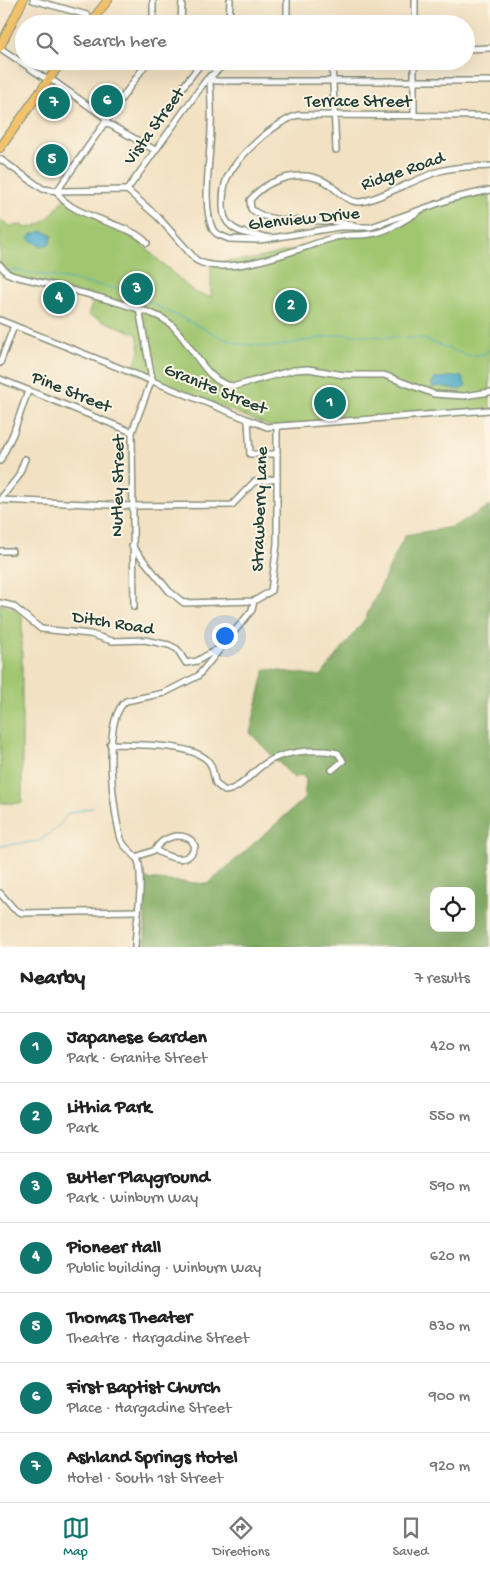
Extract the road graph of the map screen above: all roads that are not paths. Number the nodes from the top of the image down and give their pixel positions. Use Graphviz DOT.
graph roads {
  1 [pos="23,0"];
  2 [pos="33,0"];
  3 [pos="108,0"];
  4 [pos="153,0"];
  5 [pos="182,0"];
  6 [pos="230,0"];
  7 [pos="287,0"];
  8 [pos="415,0"];
  9 [pos="16,15"];
  10 [pos="86,15"];
  11 [pos="97,15"];
  12 [pos="152,15"];
  13 [pos="181,15"];
  14 [pos="229,15"];
  15 [pos="287,15"];
  16 [pos="415,15"];
  17 [pos="15,16"];
  18 [pos="0,47"];
  19 [pos="490,48"];
  20 [pos="475,49"];
  21 [pos="15,57"];
  22 [pos="35,70"];
  23 [pos="56,70"];
  24 [pos="140,70"];
  25 [pos="196,70"];
  26 [pos="219,70"];
  27 [pos="332,70"];
  28 [pos="414,70"];
  29 [pos="210,76"];
  30 [pos="49,79"];
  31 [pos="332,81"];
  32 [pos="414,81"];
  33 [pos="490,81"];
  34 [pos="179,92"];
  35 [pos="334,116"];
  36 [pos="414,116"];
  37 [pos="490,116"];
  38 [pos="106,120"];
  39 [pos="0,148"];
  40 [pos="155,150"];
  41 [pos="336,150"];
  42 [pos="0,159"];
  43 [pos="490,166"];
  44 [pos="127,190"];
  45 [pos="490,190"];
  46 [pos="57,191"];
  47 [pos="422,210"];
  48 [pos="358,228"];
  49 [pos="273,238"];
  50 [pos="147,243"];
  51 [pos="1,266"];
  52 [pos="139,309"];
  53 [pos="0,320"];
  54 [pos="14,326"];
  55 [pos="0,363"];
  56 [pos="0,379"];
  57 [pos="152,379"];
  58 [pos="28,391"];
  59 [pos="490,392"];
  60 [pos="490,410"];
  61 [pos="248,421"];
  62 [pos="277,427"];
  63 [pos="132,432"];
  64 [pos="277,454"];
  65 [pos="25,459"];
  66 [pos="0,461"];
  67 [pos="277,479"];
  68 [pos="1,498"];
  69 [pos="132,506"];
  70 [pos="132,546"];
  71 [pos="0,551"];
  72 [pos="12,552"];
  73 [pos="254,601"];
  74 [pos="0,603"];
  75 [pos="134,607"];
  76 [pos="219,649"];
  77 [pos="110,744"];
  78 [pos="332,770"];
  79 [pos="155,850"];
  80 [pos="136,857"];
  81 [pos="0,893"];
  82 [pos="136,911"];
  83 [pos="135,947"];
  1 -- 9 [label="main road"];
  2 -- 10 [label="street"];
  3 -- 11 [label="main road"];
  4 -- 12 [label="street"];
  5 -- 13 [label="street"];
  6 -- 14 [label="street"];
  7 -- 15 [label="street"];
  8 -- 16 [label="street"];
  17 -- 18 [label="main road"];
  18 -- 21 [label="street"];
  19 -- 20 [label="street"];
  22 -- 30 [label="street"];
  23 -- 30 [label="main road"];
  24 -- 38 [label="street"];
  25 -- 34 [label="street"];
  26 -- 29 [label="street, Vista Street"];
  27 -- 31 [label="street"];
  28 -- 32 [label="street"];
  29 -- 31 [label="street"];
  29 -- 40 [label="street, Vista Street"];
  29 -- 49 [label="street, Glenview Drive"];
  30 -- 38 [label="street"];
  30 -- 39 [label="main road"];
  31 -- 32 [label="street"];
  31 -- 35 [label="street"];
  32 -- 33 [label="street"];
  32 -- 36 [label="street"];
  35 -- 36 [label="street, Terrace Street"];
  35 -- 41 [label="street"];
  35 -- 49 [label="street, Terrace Street"];
  36 -- 37 [label="street, Terrace Street"];
  38 -- 40 [label="street"];
  38 -- 46 [label="street"];
  40 -- 44 [label="street, Vista Street"];
  42 -- 46 [label="street"];
  43 -- 48 [label="street, Ridge Road"];
  44 -- 46 [label="street"];
  44 -- 47 [label="street"];
  45 -- 47 [label="street, Glenview Drive"];
  46 -- 50 [label="street"];
  47 -- 48 [label="street, Glenview Drive"];
  48 -- 49 [label="street, Glenview Drive"];
  51 -- 52 [label="street"];
  52 -- 57 [label="street"];
  52 -- 59 [label="street"];
  53 -- 54 [label="street, Granite Street"];
  54 -- 55 [label="street"];
  54 -- 57 [label="street, Granite Street"];
  56 -- 58 [label="street, Pine Street"];
  57 -- 61 [label="street, Granite Street"];
  57 -- 63 [label="street, Nutley Street"];
  58 -- 63 [label="street, Pine Street"];
  58 -- 66 [label="street"];
  60 -- 62 [label="street, Granite Street"];
  61 -- 62 [label="street, Granite Street"];
  61 -- 64 [label="street"];
  62 -- 64 [label="street, Strawberry Lane"];
  63 -- 69 [label="street, Nutley Street"];
  64 -- 67 [label="street, Strawberry Lane"];
  65 -- 68 [label="street"];
  67 -- 69 [label="street"];
  67 -- 73 [label="street, Strawberry Lane"];
  68 -- 69 [label="street"];
  69 -- 70 [label="street, Nutley Street"];
  70 -- 73 [label="street"];
  70 -- 75 [label="street, Nutley Street"];
  71 -- 72 [label="street"];
  73 -- 76 [label="street, Strawberry Lane"];
  74 -- 76 [label="street, Ditch Road"];
  76 -- 77 [label="street, Strawberry Lane"];
  77 -- 78 [label="street"];
  77 -- 80 [label="street, Strawberry Lane"];
  79 -- 79 [label="street"];
  79 -- 80 [label="street"];
  80 -- 82 [label="street"];
  81 -- 82 [label="street"];
  82 -- 83 [label="street"];
}
